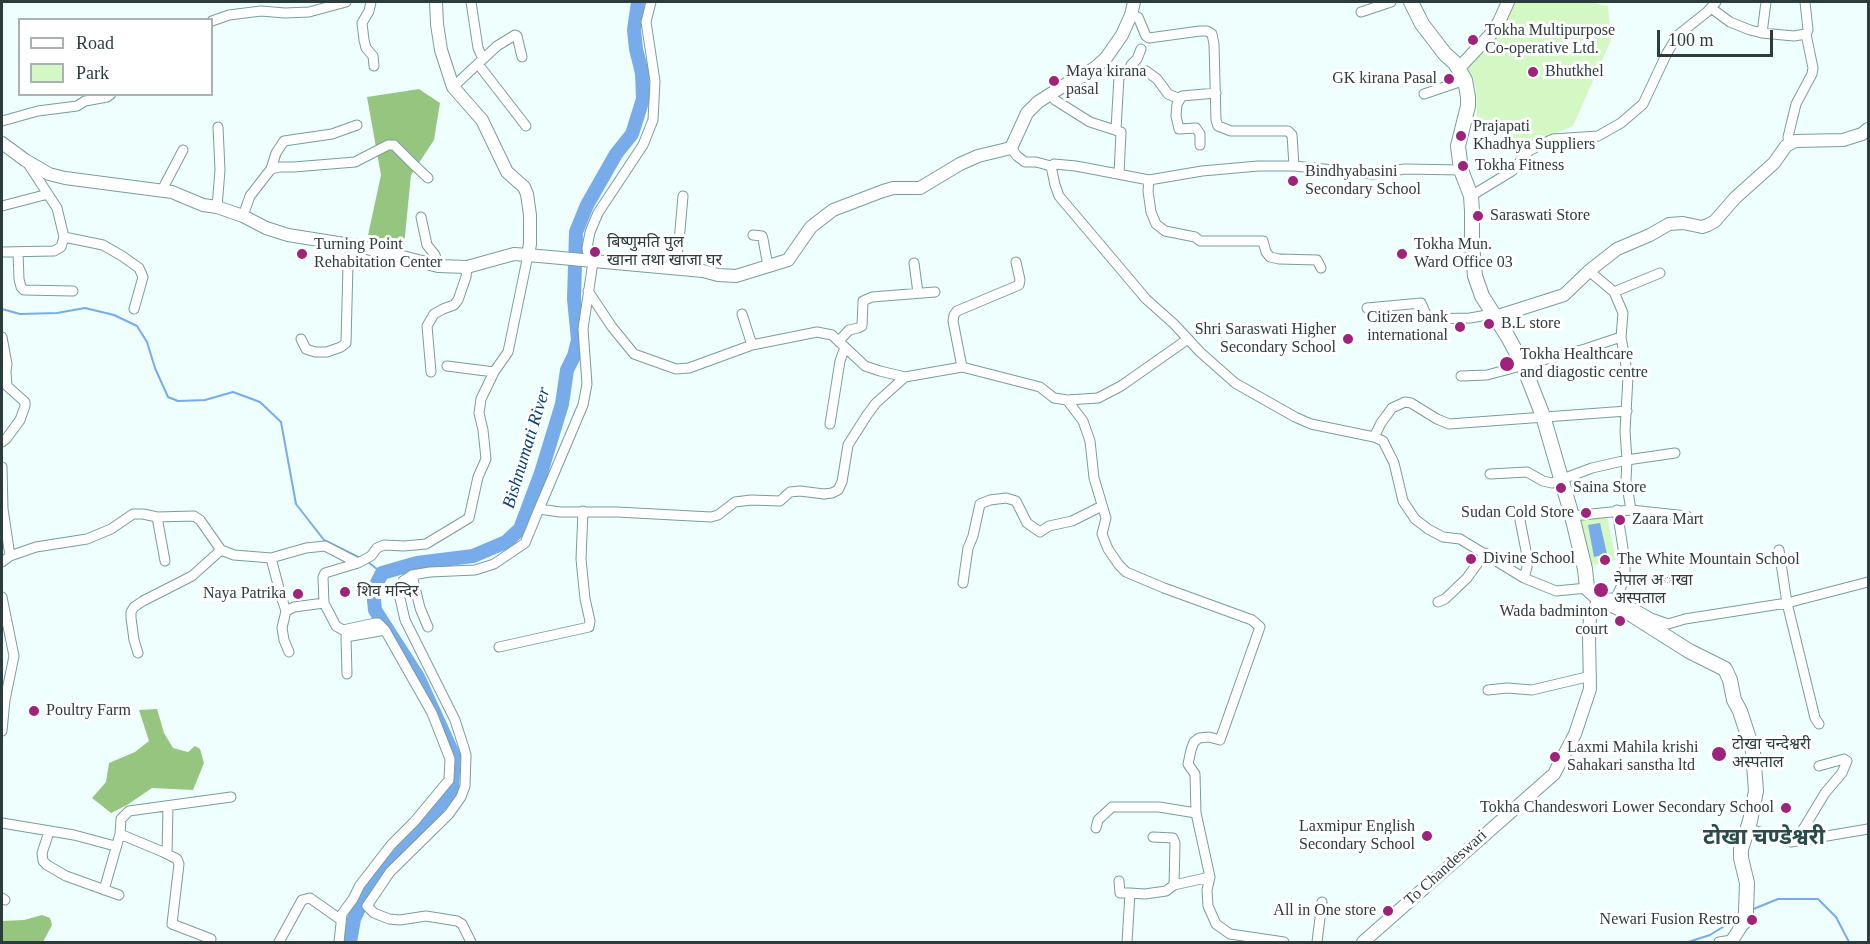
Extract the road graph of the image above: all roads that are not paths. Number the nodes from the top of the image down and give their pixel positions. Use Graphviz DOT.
graph roads {
  1 [pos="346,2"];
  2 [pos="371,2"];
  3 [pos="436,2"];
  4 [pos="471,2"];
  5 [pos="651,2"];
  6 [pos="1134,2"];
  7 [pos="1391,2"];
  8 [pos="1411,2"];
  9 [pos="1508,2"];
  10 [pos="1766,2"];
  11 [pos="1804,2"];
  12 [pos="1713,5"];
  13 [pos="260,6"];
  14 [pos="1361,12"];
  15 [pos="1131,15"];
  16 [pos="213,21"];
  17 [pos="1762,33"];
  18 [pos="1806,34"];
  19 [pos="1141,49"];
  20 [pos="522,57"];
  21 [pos="481,62"];
  22 [pos="374,66"];
  23 [pos="1131,71"];
  24 [pos="1462,74"];
  25 [pos="453,87"];
  26 [pos="1216,93"];
  27 [pos="1050,94"];
  28 [pos="1424,94"];
  29 [pos="108,96"];
  30 [pos="1180,99"];
  31 [pos="2,121"];
  32 [pos="357,125"];
  33 [pos="526,126"];
  34 [pos="218,127"];
  35 [pos="1116,129"];
  36 [pos="1869,129"];
  37 [pos="2,143"];
  38 [pos="1200,145"];
  39 [pos="1787,145"];
  40 [pos="1011,148"];
  41 [pos="183,150"];
  42 [pos="25,160"];
  43 [pos="1051,166"];
  44 [pos="1294,166"];
  45 [pos="271,169"];
  46 [pos="1461,170"];
  47 [pos="1119,174"];
  48 [pos="428,178"];
  49 [pos="1149,180"];
  50 [pos="162,190"];
  51 [pos="48,194"];
  52 [pos="683,196"];
  53 [pos="1471,196"];
  54 [pos="2,206"];
  55 [pos="217,207"];
  56 [pos="243,216"];
  57 [pos="421,217"];
  58 [pos="753,235"];
  59 [pos="64,237"];
  60 [pos="352,246"];
  61 [pos="2,252"];
  62 [pos="18,253"];
  63 [pos="528,255"];
  64 [pos="588,261"];
  65 [pos="914,262"];
  66 [pos="1016,262"];
  67 [pos="438,266"];
  68 [pos="768,266"];
  69 [pos="467,267"];
  70 [pos="675,268"];
  71 [pos="1320,268"];
  72 [pos="1589,271"];
  73 [pos="1660,273"];
  74 [pos="73,291"];
  75 [pos="588,291"];
  76 [pos="935,292"];
  77 [pos="1614,292"];
  78 [pos="918,293"];
  79 [pos="1367,308"];
  80 [pos="134,309"];
  81 [pos="742,314"];
  82 [pos="1494,315"];
  83 [pos="2,337"];
  84 [pos="1621,337"];
  85 [pos="301,339"];
  86 [pos="1188,339"];
  87 [pos="842,344"];
  88 [pos="752,345"];
  89 [pos="1523,364"];
  90 [pos="447,366"];
  91 [pos="962,367"];
  92 [pos="431,372"];
  93 [pos="494,372"];
  94 [pos="1461,376"];
  95 [pos="905,377"];
  96 [pos="1067,400"];
  97 [pos="1627,411"];
  98 [pos="1543,416"];
  99 [pos="830,424"];
  100 [pos="1374,437"];
  101 [pos="2,442"];
  102 [pos="1675,453"];
  103 [pos="1627,460"];
  104 [pos="2,467"];
  105 [pos="1490,474"];
  106 [pos="1561,481"];
  107 [pos="1102,506"];
  108 [pos="539,509"];
  109 [pos="1617,510"];
  110 [pos="1631,510"];
  111 [pos="583,511"];
  112 [pos="1519,515"];
  113 [pos="1572,516"];
  114 [pos="1687,516"];
  115 [pos="157,517"];
  116 [pos="221,550"];
  117 [pos="1779,550"];
  118 [pos="1485,553"];
  119 [pos="271,558"];
  120 [pos="5,559"];
  121 [pos="165,561"];
  122 [pos="358,563"];
  123 [pos="412,575"];
  124 [pos="1524,578"];
  125 [pos="1869,582"];
  126 [pos="963,583"];
  127 [pos="1587,588"];
  128 [pos="2,597"];
  129 [pos="1599,598"];
  130 [pos="1616,598"];
  131 [pos="1438,602"];
  132 [pos="324,603"];
  133 [pos="1787,603"];
  134 [pos="286,611"];
  135 [pos="428,627"];
  136 [pos="385,630"];
  137 [pos="500,646"];
  138 [pos="289,652"];
  139 [pos="138,653"];
  140 [pos="347,674"];
  141 [pos="1591,676"];
  142 [pos="1488,690"];
  143 [pos="2,715"];
  144 [pos="1819,724"];
  145 [pos="2,730"];
  146 [pos="1819,766"];
  147 [pos="231,797"];
  148 [pos="168,806"];
  149 [pos="1196,813"];
  150 [pos="2,823"];
  151 [pos="1096,828"];
  152 [pos="1748,828"];
  153 [pos="1869,830"];
  154 [pos="49,832"];
  155 [pos="120,834"];
  156 [pos="1153,837"];
  157 [pos="1796,841"];
  158 [pos="115,846"];
  159 [pos="167,854"];
  160 [pos="1210,878"];
  161 [pos="1119,881"];
  162 [pos="1174,885"];
  163 [pos="104,890"];
  164 [pos="1130,893"];
  165 [pos="119,895"];
  166 [pos="359,902"];
  167 [pos="1322,902"];
  168 [pos="341,920"];
  169 [pos="1744,922"];
  170 [pos="211,939"];
  171 [pos="1731,941"];
  172 [pos="279,942"];
  173 [pos="339,942"];
  174 [pos="471,942"];
  175 [pos="1127,942"];
  176 [pos="1284,942"];
  177 [pos="1317,942"];
  178 [pos="1363,942"];
  179 [pos="1719,942"];
  1 -- 13 [label="street"];
  2 -- 22 [label="street"];
  3 -- 25 [label="street"];
  4 -- 21 [label="street"];
  5 -- 64 [label="street"];
  6 -- 15 [label="street"];
  7 -- 14 [label="street"];
  8 -- 24 [label="main road"];
  9 -- 24 [label="street"];
  10 -- 17 [label="street"];
  11 -- 18 [label="street"];
  12 -- 17 [label="street"];
  12 -- 53 [label="street"];
  13 -- 16 [label="street"];
  15 -- 26 [label="street"];
  15 -- 27 [label="street"];
  17 -- 18 [label="street"];
  18 -- 39 [label="street"];
  19 -- 23 [label="street"];
  20 -- 21 [label="street"];
  21 -- 25 [label="street"];
  21 -- 33 [label="street"];
  23 -- 30 [label="street"];
  23 -- 35 [label="street"];
  24 -- 28 [label="street"];
  24 -- 46 [label="main road"];
  25 -- 63 [label="street"];
  26 -- 30 [label="street"];
  26 -- 44 [label="street"];
  27 -- 35 [label="street"];
  27 -- 40 [label="street"];
  29 -- 31 [label="street"];
  30 -- 38 [label="street"];
  32 -- 45 [label="street"];
  34 -- 55 [label="street"];
  35 -- 47 [label="street"];
  36 -- 39 [label="street"];
  37 -- 42 [label="street"];
  39 -- 72 [label="street"];
  40 -- 43 [label="street"];
  40 -- 68 [label="street"];
  41 -- 50 [label="street"];
  42 -- 50 [label="street"];
  42 -- 51 [label="street"];
  43 -- 47 [label="street"];
  43 -- 86 [label="street"];
  44 -- 46 [label="street"];
  44 -- 49 [label="street"];
  45 -- 48 [label="street"];
  45 -- 56 [label="street"];
  46 -- 53 [label="main road"];
  47 -- 49 [label="street"];
  49 -- 71 [label="street"];
  50 -- 55 [label="street"];
  51 -- 54 [label="street"];
  51 -- 59 [label="street"];
  52 -- 70 [label="street"];
  53 -- 82 [label="main road"];
  55 -- 56 [label="street"];
  56 -- 60 [label="street"];
  57 -- 67 [label="street"];
  58 -- 68 [label="street"];
  59 -- 62 [label="street"];
  59 -- 80 [label="street"];
  60 -- 67 [label="street"];
  60 -- 85 [label="street"];
  61 -- 62 [label="street"];
  62 -- 74 [label="street"];
  63 -- 64 [label="street"];
  63 -- 69 [label="street"];
  63 -- 93 [label="street"];
  64 -- 70 [label="street"];
  64 -- 75 [label="street"];
  65 -- 78 [label="street"];
  66 -- 91 [label="street"];
  67 -- 69 [label="street"];
  68 -- 70 [label="street"];
  69 -- 92 [label="street"];
  72 -- 77 [label="street"];
  72 -- 82 [label="street"];
  73 -- 77 [label="street"];
  75 -- 88 [label="street"];
  75 -- 108 [label="street"];
  76 -- 78 [label="street"];
  77 -- 84 [label="street"];
  78 -- 87 [label="street"];
  79 -- 82 [label="street"];
  81 -- 88 [label="street"];
  82 -- 89 [label="main road"];
  83 -- 101 [label="street"];
  84 -- 89 [label="street"];
  84 -- 97 [label="street"];
  86 -- 96 [label="street"];
  86 -- 100 [label="street"];
  87 -- 88 [label="street"];
  87 -- 95 [label="street"];
  87 -- 99 [label="street"];
  89 -- 94 [label="street"];
  89 -- 98 [label="main road"];
  90 -- 93 [label="street"];
  91 -- 95 [label="street"];
  91 -- 96 [label="street"];
  93 -- 122 [label="street"];
  95 -- 111 [label="street"];
  96 -- 107 [label="street"];
  97 -- 98 [label="street"];
  97 -- 103 [label="street"];
  98 -- 100 [label="street"];
  98 -- 106 [label="main road"];
  100 -- 118 [label="street"];
  102 -- 103 [label="street"];
  103 -- 106 [label="street"];
  103 -- 110 [label="street"];
  104 -- 120 [label="street"];
  105 -- 106 [label="street"];
  106 -- 113 [label="main road"];
  107 -- 126 [label="street"];
  107 -- 149 [label="street"];
  108 -- 111 [label="street"];
  108 -- 123 [label="street"];
  109 -- 110 [label="street"];
  109 -- 113 [label="street"];
  109 -- 130 [label="street"];
  110 -- 114 [label="street"];
  111 -- 137 [label="street"];
  112 -- 124 [label="street"];
  113 -- 127 [label="main road"];
  115 -- 116 [label="street"];
  115 -- 120 [label="street"];
  115 -- 121 [label="street"];
  116 -- 119 [label="street"];
  116 -- 139 [label="street"];
  117 -- 133 [label="street"];
  118 -- 124 [label="street"];
  118 -- 131 [label="street"];
  119 -- 122 [label="street"];
  119 -- 134 [label="street"];
  122 -- 132 [label="street"];
  123 -- 135 [label="street"];
  123 -- 166 [label="street"];
  124 -- 127 [label="street"];
  125 -- 133 [label="street"];
  127 -- 129 [label="main road"];
  128 -- 143 [label="street"];
  129 -- 130 [label="street"];
  129 -- 141 [label="street, To Chandeswari"];
  129 -- 152 [label="main road"];
  130 -- 133 [label="street"];
  132 -- 134 [label="street"];
  132 -- 136 [label="street"];
  133 -- 144 [label="street"];
  134 -- 138 [label="street"];
  136 -- 140 [label="street"];
  136 -- 166 [label="street"];
  141 -- 142 [label="street"];
  141 -- 178 [label="street, To Chandeswari"];
  143 -- 145 [label="street"];
  146 -- 157 [label="street"];
  147 -- 148 [label="street"];
  148 -- 155 [label="street"];
  148 -- 159 [label="street"];
  149 -- 151 [label="street"];
  149 -- 160 [label="street"];
  150 -- 154 [label="street"];
  152 -- 157 [label="street"];
  152 -- 169 [label="main road"];
  153 -- 157 [label="street"];
  154 -- 158 [label="street"];
  154 -- 163 [label="street"];
  155 -- 158 [label="street"];
  155 -- 159 [label="street"];
  156 -- 162 [label="street"];
  158 -- 163 [label="street"];
  159 -- 170 [label="street"];
  160 -- 162 [label="street"];
  160 -- 176 [label="street"];
  161 -- 164 [label="street"];
  162 -- 164 [label="street"];
  163 -- 165 [label="street"];
  164 -- 175 [label="street"];
  166 -- 168 [label="street"];
  166 -- 174 [label="street"];
  167 -- 177 [label="street"];
  168 -- 172 [label="street"];
  168 -- 173 [label="street"];
  169 -- 171 [label="street"];
  171 -- 179 [label="street"];
}
